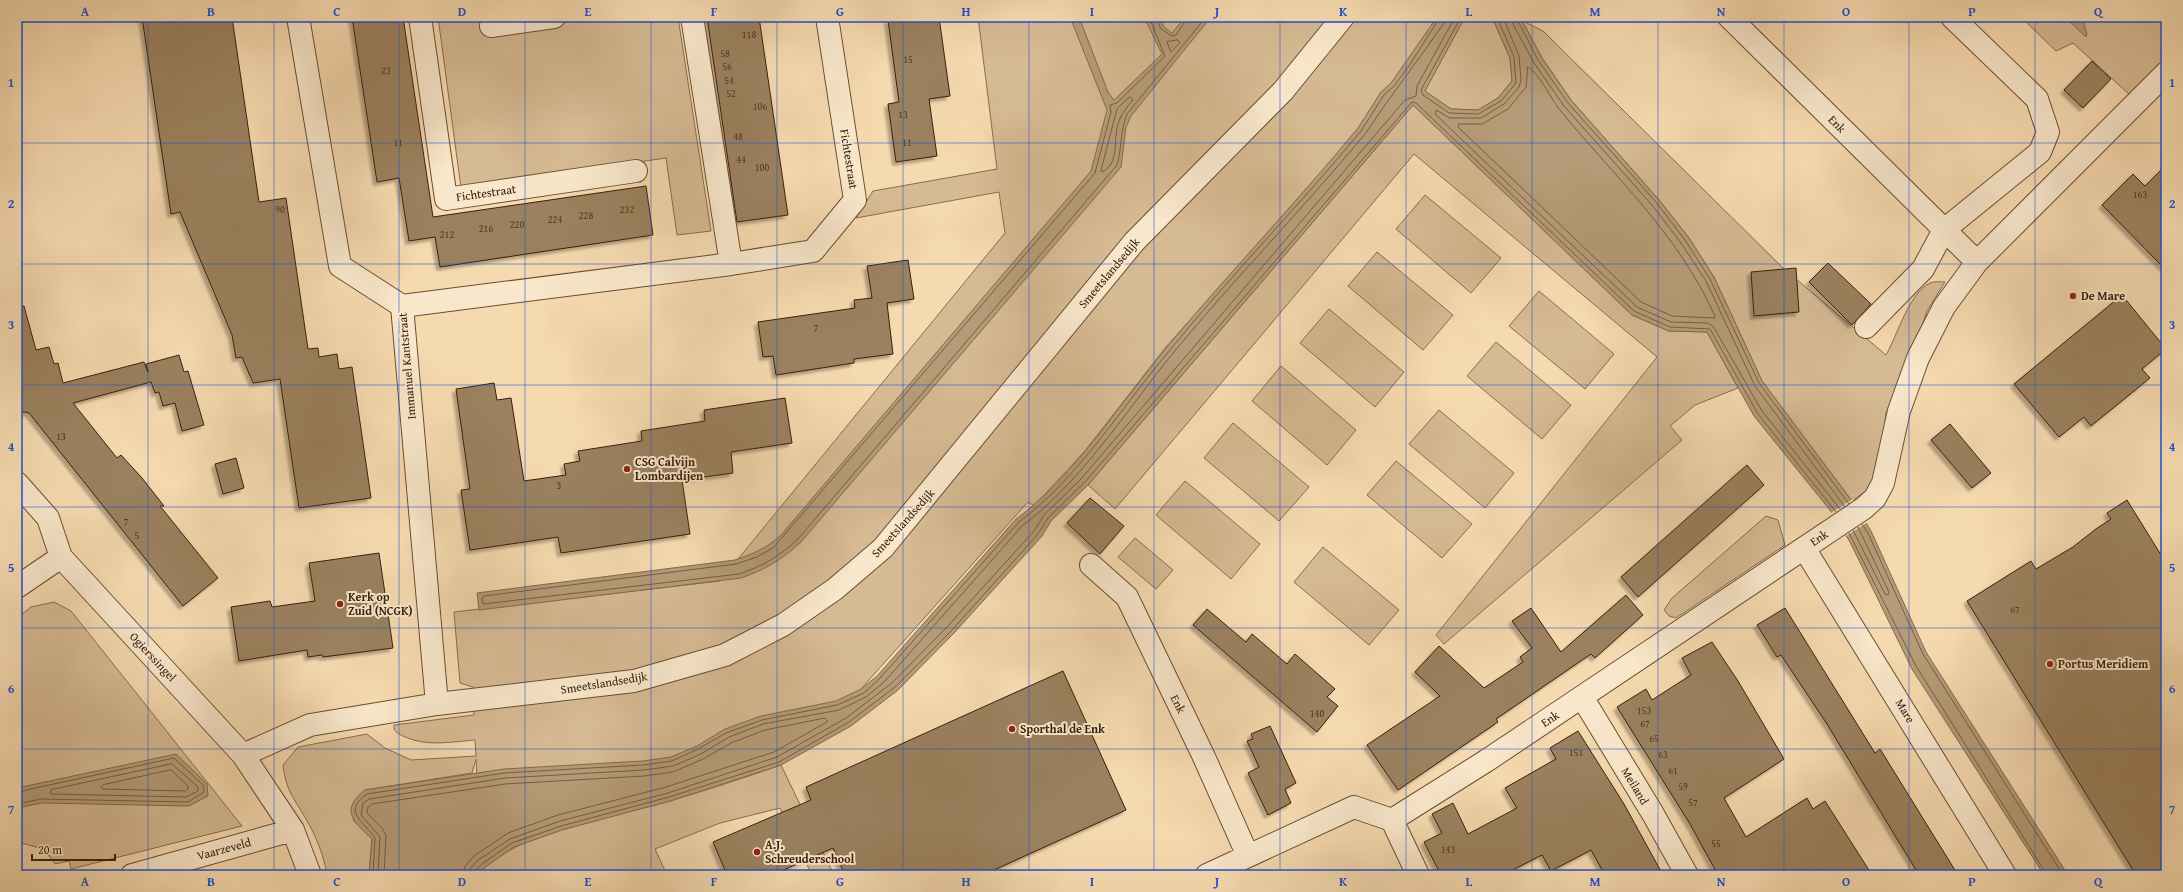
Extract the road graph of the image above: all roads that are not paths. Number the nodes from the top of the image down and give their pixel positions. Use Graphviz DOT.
graph roads {
  1 [pos="298,17"];
  2 [pos="420,17"];
  3 [pos="554,17"];
  4 [pos="692,17"];
  5 [pos="827,17"];
  6 [pos="1343,17"];
  7 [pos="1729,17"];
  8 [pos="1952,17"];
  9 [pos="491,26"];
  10 [pos="2166,73"];
  11 [pos="636,171"];
  12 [pos="1944,230"];
  13 [pos="1977,262"];
  14 [pos="731,264"];
  15 [pos="402,306"];
  16 [pos="1866,327"];
  17 [pos="17,483"];
  18 [pos="1804,548"];
  19 [pos="61,557"];
  20 [pos="1091,565"];
  21 [pos="17,587"];
  22 [pos="1582,697"];
  23 [pos="437,704"];
  24 [pos="243,755"];
  25 [pos="1392,820"];
  26 [pos="293,830"];
  27 [pos="1248,856"];
  28 [pos="132,875"];
  29 [pos="310,875"];
  30 [pos="1207,875"];
  31 [pos="1418,875"];
  32 [pos="1687,875"];
  33 [pos="2005,875"];
  1 -- 15 [label="street, Immanuel Kantstraat"];
  2 -- 11 [label="street, Fichtestraat"];
  3 -- 9 [label="street"];
  4 -- 14 [label="street"];
  5 -- 14 [label="street, Fichtestraat"];
  6 -- 23 [label="street, Smeetslandsedijk"];
  7 -- 12 [label="street, Enk"];
  8 -- 12 [label="street"];
  10 -- 13 [label="street"];
  12 -- 13 [label="street, Enk"];
  12 -- 16 [label="street"];
  13 -- 18 [label="street, Enk"];
  14 -- 15 [label="street, Fichtestraat"];
  15 -- 23 [label="street, Immanuel Kantstraat"];
  17 -- 19 [label="street, Ogierssingel"];
  18 -- 22 [label="street, Enk"];
  18 -- 33 [label="street, Mare"];
  19 -- 21 [label="street"];
  19 -- 24 [label="street, Ogierssingel"];
  20 -- 27 [label="street, Enk"];
  22 -- 25 [label="street, Enk"];
  22 -- 32 [label="street, Meiland"];
  23 -- 24 [label="street, Smeetslandsedijk"];
  24 -- 26 [label="street, Ogierssingel"];
  25 -- 27 [label="street"];
  25 -- 31 [label="street"];
  26 -- 28 [label="street, Vaarzeveld"];
  26 -- 29 [label="street, Ogierssingel"];
  27 -- 30 [label="street"];
}
